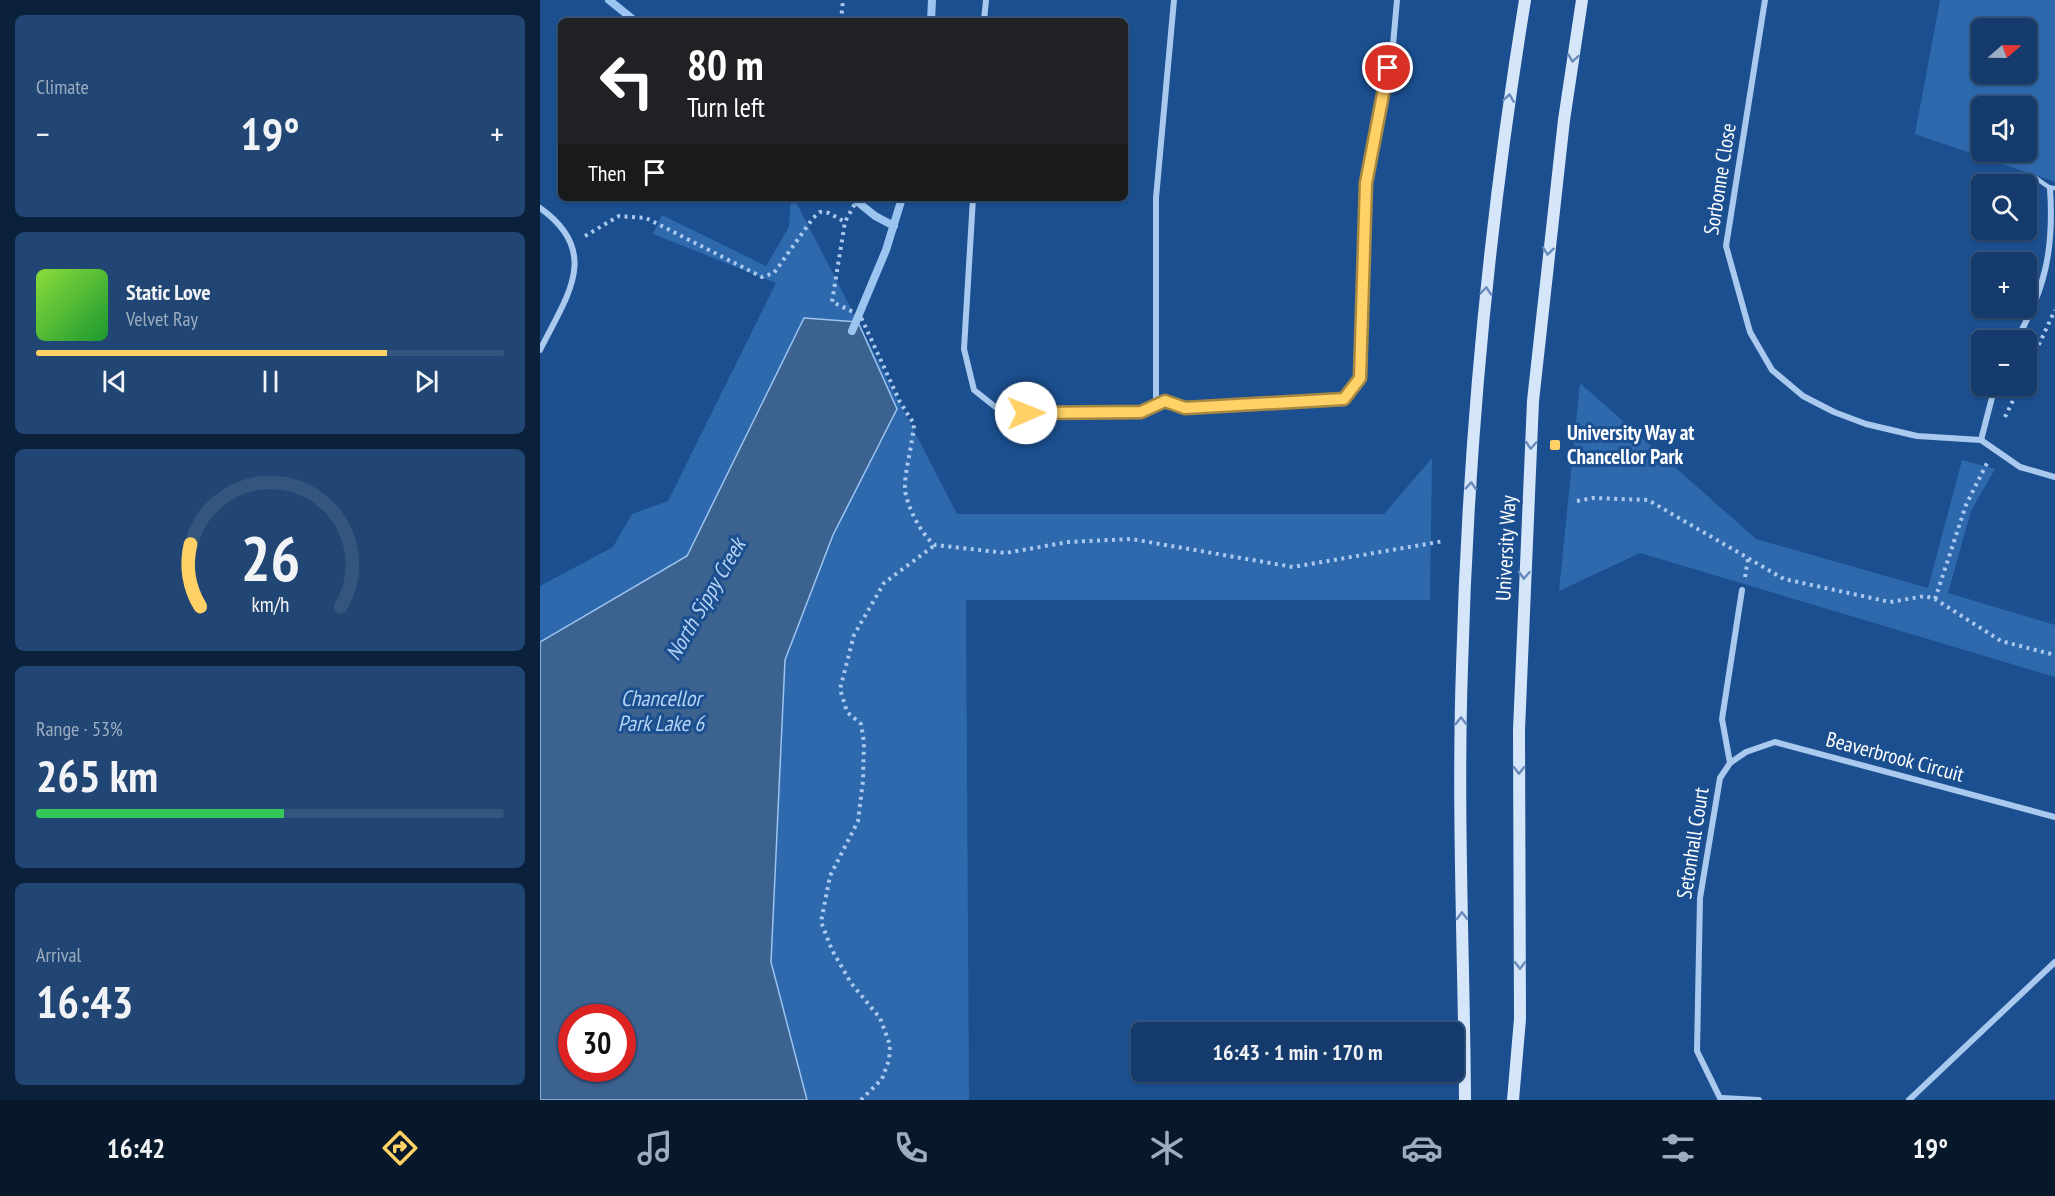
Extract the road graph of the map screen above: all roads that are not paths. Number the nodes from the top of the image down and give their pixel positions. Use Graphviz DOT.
graph roads {
  1 [pos="986,0"];
  2 [pos="1174,0"];
  3 [pos="1397,0"];
  4 [pos="1525,0"];
  5 [pos="1582,0"];
  6 [pos="1765,0"];
  7 [pos="984,18"];
  8 [pos="2037,179"];
  9 [pos="2052,188"];
  10 [pos="973,201"];
  11 [pos="540,208"];
  12 [pos="2022,330"];
  13 [pos="540,350"];
  14 [pos="1992,396"];
  15 [pos="1156,405"];
  16 [pos="1981,440"];
  17 [pos="2055,477"];
  18 [pos="1742,590"];
  19 [pos="1730,764"];
  20 [pos="2055,817"];
  21 [pos="2055,962"];
  22 [pos="1722,1099"];
  23 [pos="1465,1100"];
  24 [pos="1514,1100"];
  25 [pos="1759,1100"];
  26 [pos="1909,1100"];
  1 -- 7 [label="street"];
  2 -- 15 [label="street"];
  3 -- 15 [label="street"];
  23 -- 4 [label="main road, University Way, one-way"];
  5 -- 24 [label="main road, University Way, one-way"];
  6 -- 16 [label="street, Sorbonne Close"];
  8 -- 9 [label="lane"];
  9 -- 12 [label="street"];
  10 -- 15 [label="street"];
  11 -- 13 [label="street"];
  14 -- 16 [label="street"];
  16 -- 17 [label="street, Sorbonne Close"];
  18 -- 19 [label="street, Setonhall Court"];
  19 -- 20 [label="street, Beaverbrook Circuit"];
  19 -- 22 [label="street, Setonhall Court"];
  21 -- 26 [label="street"];
  22 -- 25 [label="street"];
}
